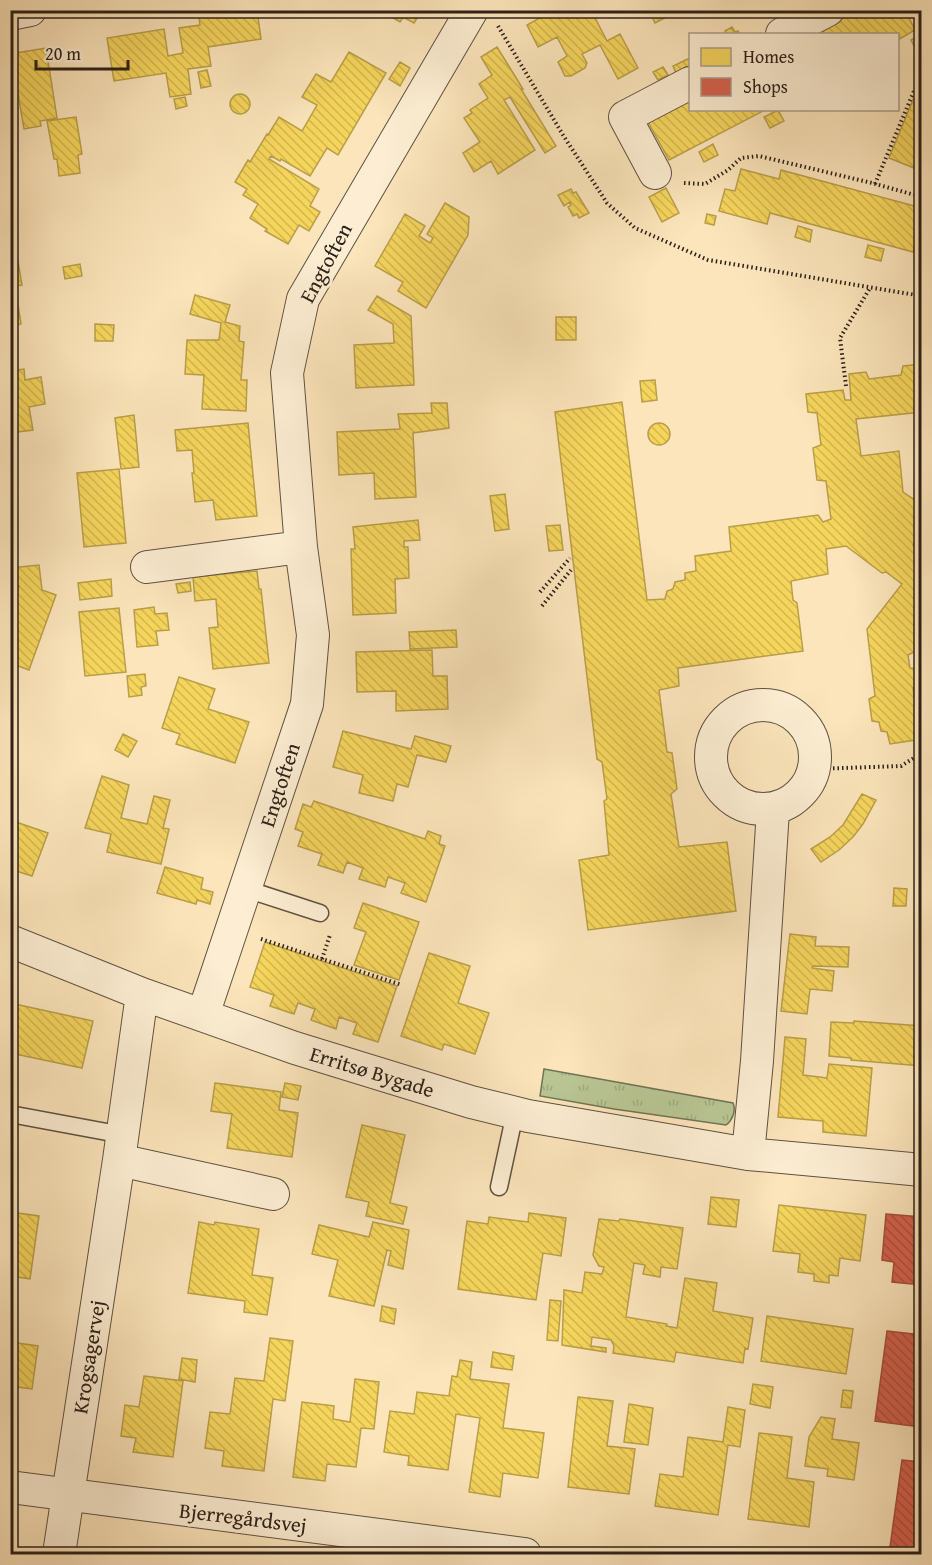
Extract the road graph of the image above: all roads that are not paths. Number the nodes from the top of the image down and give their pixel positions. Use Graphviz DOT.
graph roads {
  1 [pos="30,10"];
  2 [pos="472,10"];
  3 [pos="828,10"];
  4 [pos="10,14"];
  5 [pos="784,33"];
  6 [pos="689,84"];
  7 [pos="655,173"];
  8 [pos="301,547"];
  9 [pos="147,567"];
  10 [pos="773,810"];
  11 [pos="246,889"];
  12 [pos="320,913"];
  13 [pos="10,941"];
  14 [pos="142,993"];
  15 [pos="203,1016"];
  16 [pos="514,1113"];
  17 [pos="10,1114"];
  18 [pos="121,1148"];
  19 [pos="748,1154"];
  20 [pos="921,1170"];
  21 [pos="500,1187"];
  22 [pos="273,1194"];
  23 [pos="10,1486"];
  24 [pos="68,1495"];
  25 [pos="59,1554"];
  26 [pos="525,1554"];
  1 -- 4 [label="street"];
  2 -- 8 [label="street, Engtoften"];
  3 -- 5 [label="street"];
  6 -- 7 [label="street"];
  8 -- 9 [label="street"];
  8 -- 11 [label="street, Engtoften"];
  10 -- 10 [label="street"];
  10 -- 19 [label="street"];
  11 -- 12 [label="lane"];
  11 -- 15 [label="street, Engtoften"];
  13 -- 14 [label="street, Erritsø Bygade"];
  14 -- 15 [label="street, Erritsø Bygade"];
  14 -- 18 [label="street, Krogsagervej"];
  15 -- 16 [label="street, Erritsø Bygade"];
  16 -- 19 [label="street, Erritsø Bygade"];
  16 -- 21 [label="lane"];
  17 -- 18 [label="lane"];
  18 -- 22 [label="street"];
  18 -- 24 [label="street, Krogsagervej"];
  19 -- 20 [label="street, Erritsø Bygade"];
  23 -- 24 [label="street, Bjerregårdsvej"];
  24 -- 25 [label="street, Krogsagervej"];
  24 -- 26 [label="street, Bjerregårdsvej"];
}
